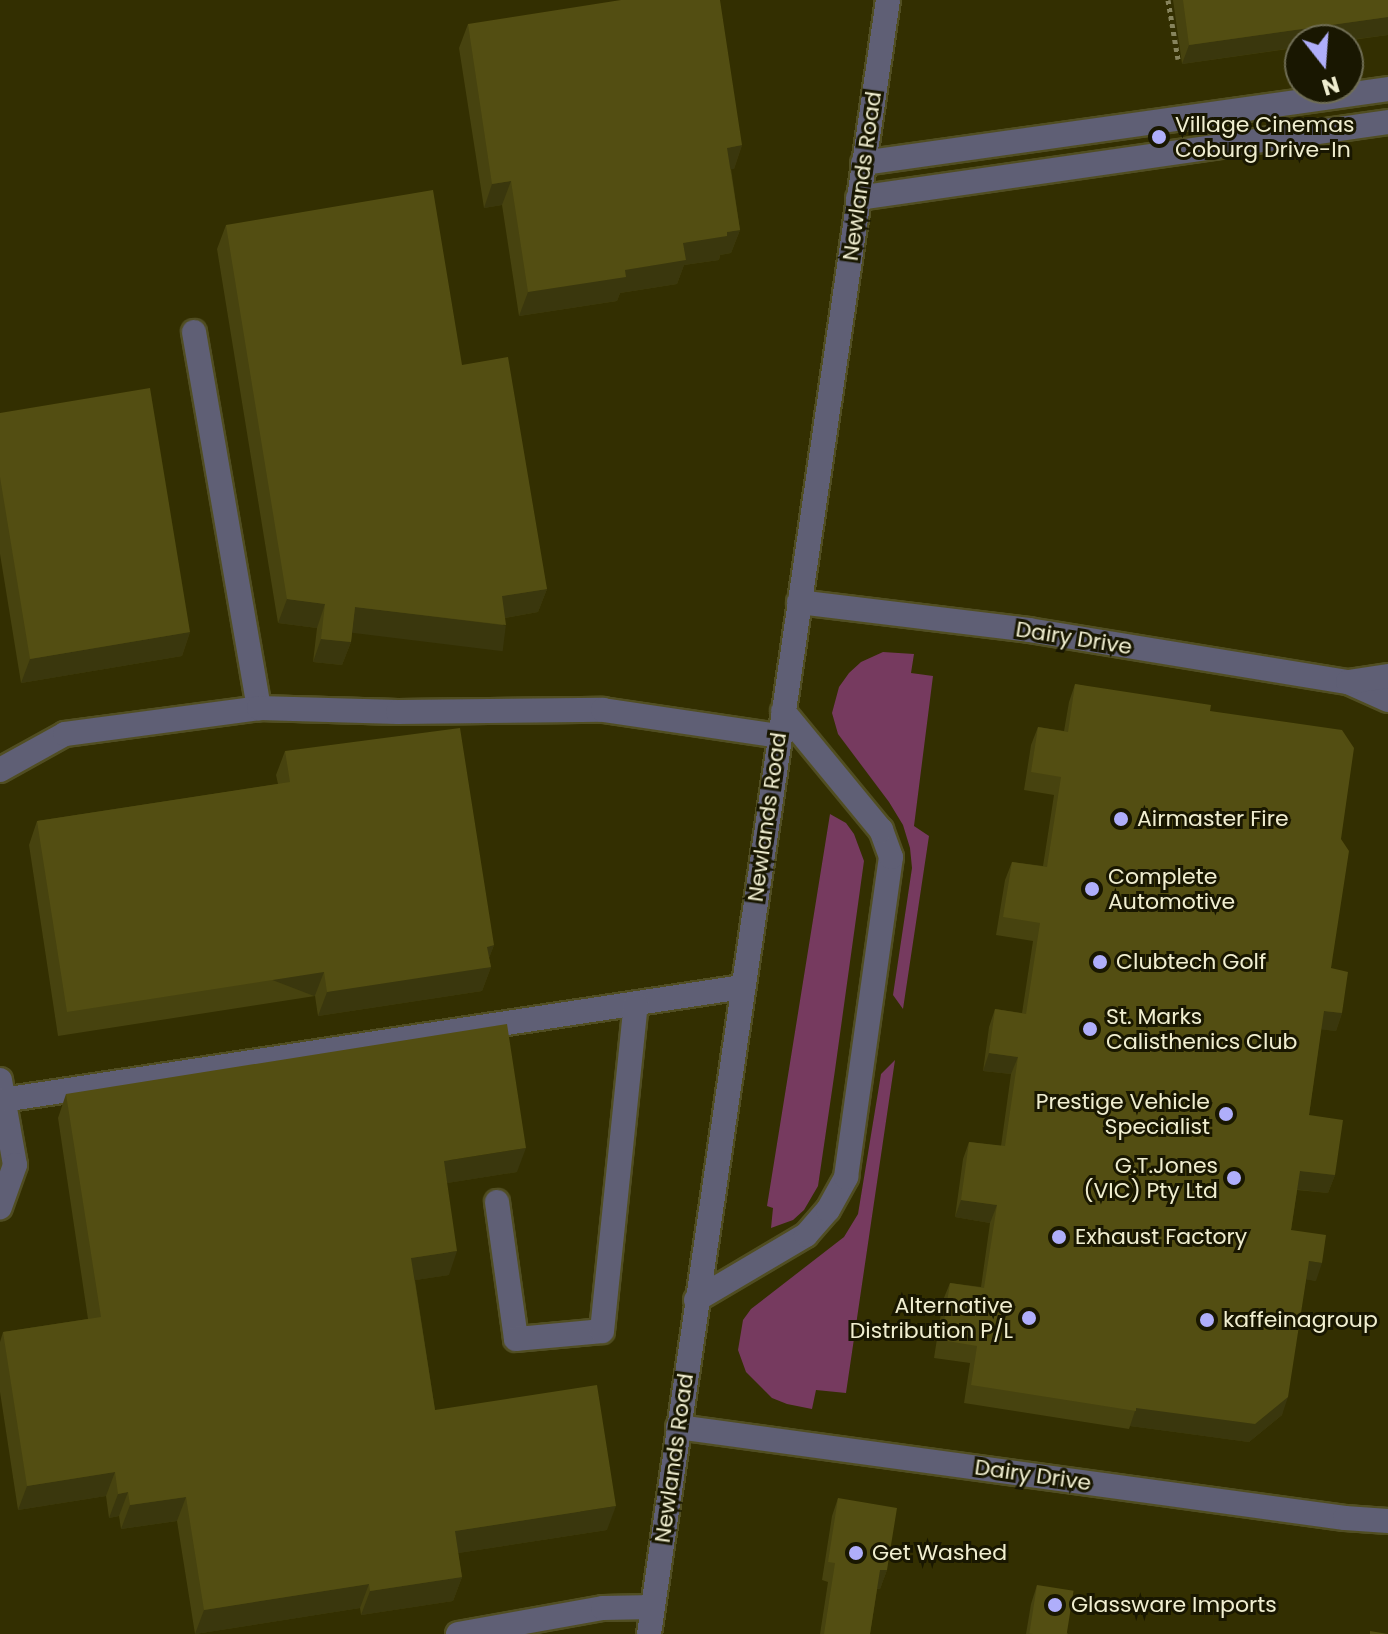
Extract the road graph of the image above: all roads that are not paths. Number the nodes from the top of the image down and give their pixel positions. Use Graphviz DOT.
graph roads {
  1 [pos="888,0"];
  2 [pos="1388,89"];
  3 [pos="1388,122"];
  4 [pos="863,163"];
  5 [pos="858,198"];
  6 [pos="194,332"];
  7 [pos="799,602"];
  8 [pos="1388,676"];
  9 [pos="1348,682"];
  10 [pos="1388,700"];
  11 [pos="259,708"];
  12 [pos="783,711"];
  13 [pos="779,736"];
  14 [pos="0,770"];
  15 [pos="742,987"];
  16 [pos="636,1004"];
  17 [pos="2,1090"];
  18 [pos="6,1153"];
  19 [pos="497,1202"];
  20 [pos="0,1207"];
  21 [pos="696,1300"];
  22 [pos="678,1427"];
  23 [pos="1388,1521"];
  24 [pos="653,1607"];
  25 [pos="458,1634"];
  26 [pos="649,1634"];
  1 -- 4 [label="street, Newlands Road"];
  2 -- 4 [label="street"];
  3 -- 5 [label="street"];
  4 -- 5 [label="street, Newlands Road"];
  5 -- 7 [label="street, Newlands Road"];
  6 -- 11 [label="street"];
  7 -- 9 [label="street, Dairy Drive"];
  7 -- 12 [label="street, Newlands Road"];
  8 -- 9 [label="street, Dairy Drive"];
  9 -- 10 [label="street, Dairy Drive"];
  11 -- 13 [label="street"];
  11 -- 14 [label="street"];
  12 -- 13 [label="street, Newlands Road"];
  12 -- 21 [label="street"];
  13 -- 15 [label="street, Newlands Road"];
  15 -- 16 [label="street"];
  15 -- 21 [label="street, Newlands Road"];
  16 -- 17 [label="street"];
  16 -- 19 [label="street"];
  17 -- 18 [label="street"];
  18 -- 20 [label="street"];
  21 -- 22 [label="street, Newlands Road"];
  22 -- 23 [label="street, Dairy Drive"];
  22 -- 24 [label="street, Newlands Road"];
  24 -- 25 [label="street"];
  24 -- 26 [label="street, Newlands Road"];
}
